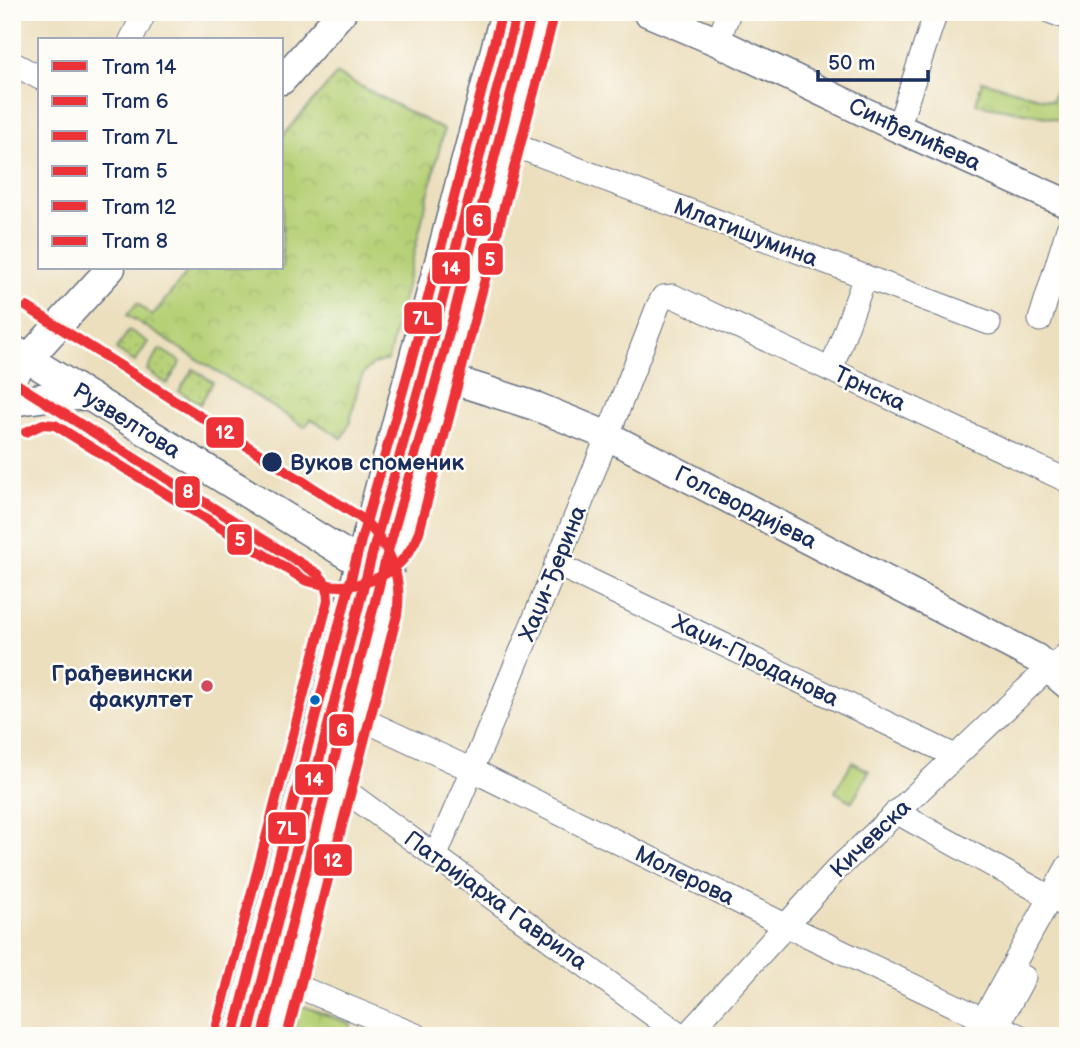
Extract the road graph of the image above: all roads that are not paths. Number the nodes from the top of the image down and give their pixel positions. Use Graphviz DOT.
graph roads {
  1 [pos="145,12"];
  2 [pos="342,12"];
  3 [pos="505,12"];
  4 [pos="538,12"];
  5 [pos="647,12"];
  6 [pos="729,12"];
  7 [pos="936,12"];
  8 [pos="1051,12"];
  9 [pos="1068,18"];
  10 [pos="132,38"];
  11 [pos="718,41"];
  12 [pos="12,63"];
  13 [pos="38,77"];
  14 [pos="284,78"];
  15 [pos="898,128"];
  16 [pos="503,141"];
  17 [pos="1068,204"];
  18 [pos="1068,229"];
  19 [pos="109,270"];
  20 [pos="865,277"];
  21 [pos="673,296"];
  22 [pos="1040,320"];
  23 [pos="989,323"];
  24 [pos="17,361"];
  25 [pos="831,370"];
  26 [pos="88,396"];
  27 [pos="434,399"];
  28 [pos="12,402"];
  29 [pos="608,436"];
  30 [pos="1068,481"];
  31 [pos="360,563"];
  32 [pos="556,564"];
  33 [pos="386,579"];
  34 [pos="1061,669"];
  35 [pos="351,714"];
  36 [pos="955,756"];
  37 [pos="472,770"];
  38 [pos="306,774"];
  39 [pos="333,782"];
  40 [pos="895,812"];
  41 [pos="435,857"];
  42 [pos="1068,866"];
  43 [pos="1062,901"];
  44 [pos="787,925"];
  45 [pos="254,969"];
  46 [pos="281,979"];
  47 [pos="987,1029"];
  48 [pos="237,1036"];
  49 [pos="267,1036"];
  50 [pos="418,1036"];
  51 [pos="684,1036"];
  52 [pos="1019,1036"];
  1 -- 10 [label="street"];
  2 -- 14 [label="main road"];
  3 -- 31 [label="main road"];
  4 -- 16 [label="main road"];
  5 -- 11 [label="main road, Синђелићева"];
  6 -- 11 [label="street"];
  7 -- 15 [label="street"];
  8 -- 9 [label="street"];
  11 -- 15 [label="main road, Синђелићева"];
  12 -- 13 [label="street"];
  15 -- 17 [label="main road, Синђелићева"];
  16 -- 20 [label="street, Млатишумина"];
  16 -- 27 [label="main road"];
  18 -- 22 [label="street"];
  19 -- 24 [label="main road"];
  20 -- 23 [label="street, Млатишумина"];
  20 -- 25 [label="street"];
  21 -- 25 [label="street, Трнска"];
  21 -- 29 [label="street, Хаџи-Ђерина"];
  24 -- 26 [label="main road, Рузвелтова"];
  25 -- 30 [label="street, Трнска"];
  26 -- 28 [label="main road"];
  26 -- 31 [label="main road, Рузвелтова"];
  27 -- 29 [label="main road, Голсвордијева"];
  27 -- 33 [label="main road"];
  29 -- 32 [label="street, Хаџи-Ђерина"];
  29 -- 34 [label="main road, Голсвордијева"];
  31 -- 33 [label="main road, Рузвелтова"];
  31 -- 38 [label="main road"];
  32 -- 36 [label="street, Хаџи-Проданова"];
  32 -- 37 [label="street, Хаџи-Ђерина"];
  33 -- 35 [label="main road"];
  34 -- 36 [label="street, Кичевска"];
  35 -- 37 [label="street, Молерова"];
  35 -- 39 [label="main road"];
  36 -- 40 [label="street, Кичевска"];
  37 -- 41 [label="street, Хаџи-Ђерина"];
  37 -- 44 [label="street, Молерова"];
  38 -- 39 [label="street, Патријарха Гаврила"];
  38 -- 45 [label="main road"];
  39 -- 41 [label="street, Патријарха Гаврила"];
  39 -- 46 [label="main road"];
  40 -- 43 [label="street"];
  40 -- 44 [label="street, Кичевска"];
  41 -- 51 [label="street, Патријарха Гаврила"];
  42 -- 43 [label="street"];
  43 -- 47 [label="street"];
  44 -- 47 [label="street, Молерова"];
  44 -- 51 [label="street, Кичевска"];
  45 -- 46 [label="street"];
  45 -- 48 [label="main road"];
  46 -- 49 [label="main road"];
  46 -- 50 [label="street"];
  47 -- 52 [label="street, Молерова"];
}
